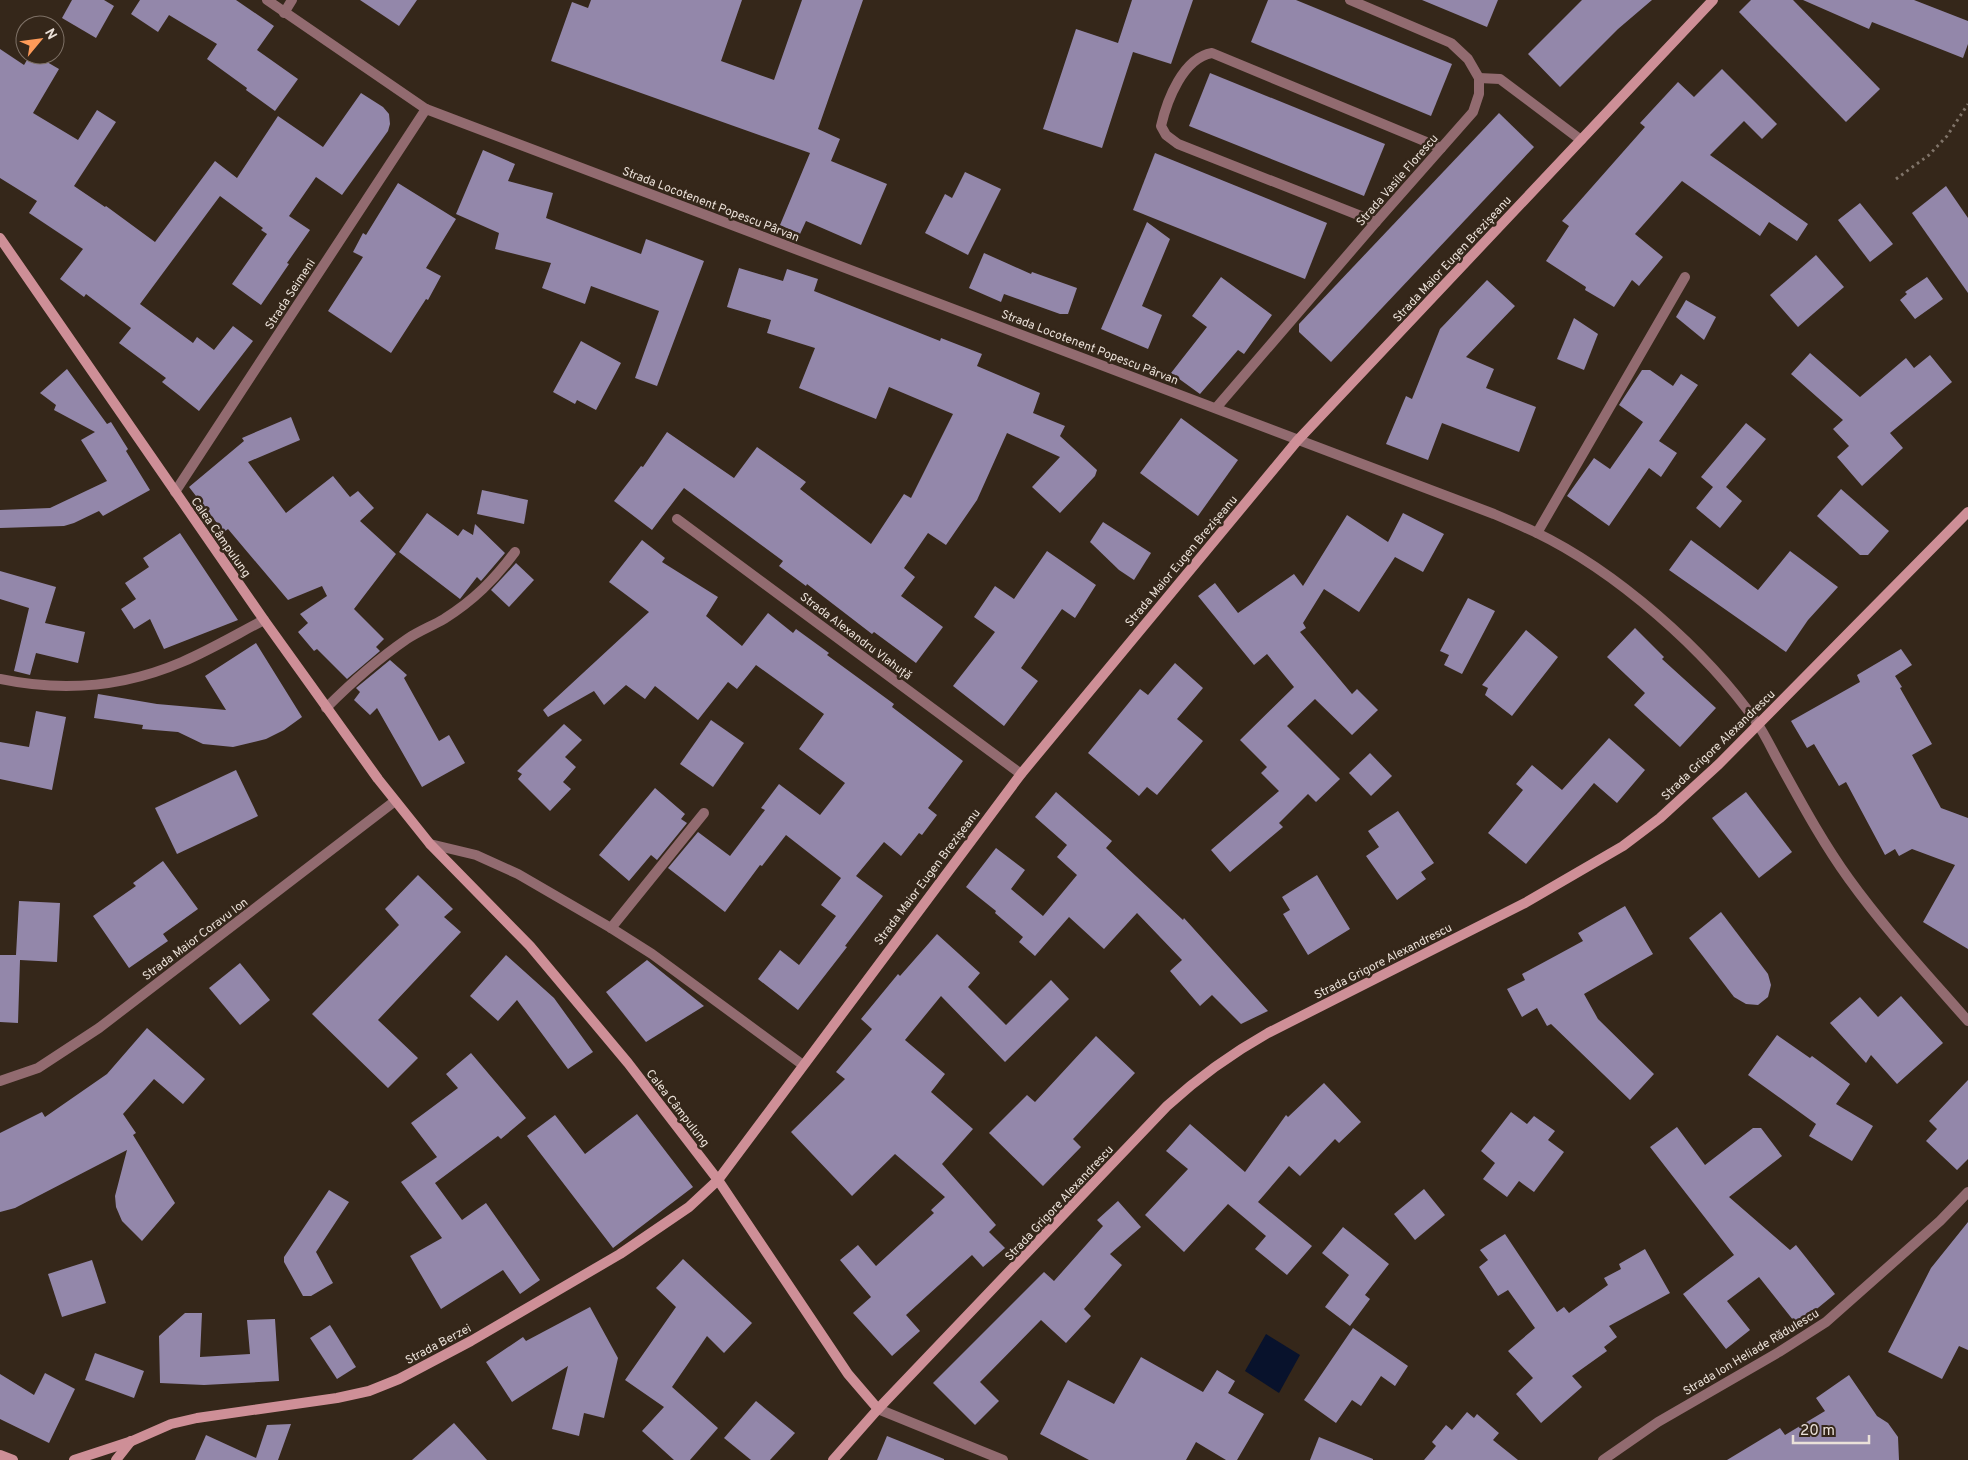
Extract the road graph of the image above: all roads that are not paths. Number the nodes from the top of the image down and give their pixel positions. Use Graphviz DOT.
graph roads {
  1 [pos="266,0"];
  2 [pos="292,0"];
  3 [pos="1350,0"];
  4 [pos="1713,0"];
  5 [pos="284,13"];
  6 [pos="1479,78"];
  7 [pos="426,109"];
  8 [pos="1581,140"];
  9 [pos="1442,148"];
  10 [pos="1376,222"];
  11 [pos="0,238"];
  12 [pos="1686,276"];
  13 [pos="1216,408"];
  14 [pos="1297,441"];
  15 [pos="175,492"];
  16 [pos="1968,512"];
  17 [pos="677,519"];
  18 [pos="1537,533"];
  19 [pos="516,552"];
  20 [pos="264,620"];
  21 [pos="0,679"];
  22 [pos="326,708"];
  23 [pos="1758,725"];
  24 [pos="1021,774"];
  25 [pos="395,801"];
  26 [pos="704,813"];
  27 [pos="430,844"];
  28 [pos="611,928"];
  29 [pos="1968,1021"];
  30 [pos="803,1065"];
  31 [pos="0,1082"];
  32 [pos="718,1180"];
  33 [pos="1968,1192"];
  34 [pos="878,1409"];
  35 [pos="132,1440"];
  36 [pos="0,1455"];
  37 [pos="13,1460"];
  38 [pos="74,1460"];
  39 [pos="116,1460"];
  40 [pos="833,1460"];
  41 [pos="1003,1460"];
  42 [pos="1603,1460"];
  1 -- 5 [label="street, Strada Locotenent Popescu Pârvan"];
  2 -- 5 [label="street"];
  3 -- 6 [label="street"];
  4 -- 8 [label="street, Strada Maior Eugen Brezișeanu"];
  5 -- 7 [label="street, Strada Locotenent Popescu Pârvan"];
  6 -- 8 [label="street"];
  6 -- 9 [label="street, Strada Vasile Florescu"];
  7 -- 13 [label="street, Strada Locotenent Popescu Pârvan"];
  7 -- 15 [label="street, Strada Seimeni"];
  8 -- 14 [label="street, Strada Maior Eugen Brezișeanu"];
  9 -- 10 [label="street, Strada Vasile Florescu"];
  9 -- 10 [label="street"];
  10 -- 13 [label="street, Strada Vasile Florescu"];
  11 -- 15 [label="street, Calea Câmpulung"];
  12 -- 18 [label="street"];
  13 -- 14 [label="street, Strada Locotenent Popescu Pârvan"];
  14 -- 18 [label="street, Strada Locotenent Popescu Pârvan"];
  14 -- 24 [label="street, Strada Maior Eugen Brezișeanu"];
  15 -- 20 [label="street, Calea Câmpulung"];
  16 -- 23 [label="street, Strada Grigore Alexandrescu"];
  17 -- 24 [label="street, Strada Alexandru Vlahuță"];
  18 -- 23 [label="street, Strada Locotenent Popescu Pârvan"];
  19 -- 22 [label="street"];
  20 -- 21 [label="street"];
  20 -- 22 [label="street, Calea Câmpulung"];
  22 -- 25 [label="street, Calea Câmpulung"];
  23 -- 29 [label="street, Strada Locotenent Popescu Pârvan"];
  23 -- 34 [label="street, Strada Grigore Alexandrescu"];
  24 -- 30 [label="street, Strada Maior Eugen Brezișeanu"];
  25 -- 27 [label="street, Calea Câmpulung"];
  25 -- 31 [label="street, Strada Maior Coravu Ion"];
  26 -- 28 [label="street"];
  27 -- 28 [label="street"];
  27 -- 32 [label="street, Calea Câmpulung"];
  28 -- 30 [label="street"];
  30 -- 32 [label="street, Strada Maior Eugen Brezișeanu"];
  32 -- 34 [label="street, Calea Câmpulung"];
  32 -- 35 [label="street, Strada Berzei"];
  33 -- 42 [label="street, Strada Ion Heliade Rădulescu"];
  34 -- 40 [label="street, Strada Grigore Alexandrescu"];
  34 -- 41 [label="street"];
  35 -- 38 [label="street, Strada Berzei"];
  35 -- 39 [label="street, Strada Berzei"];
  36 -- 37 [label="street"];
}
